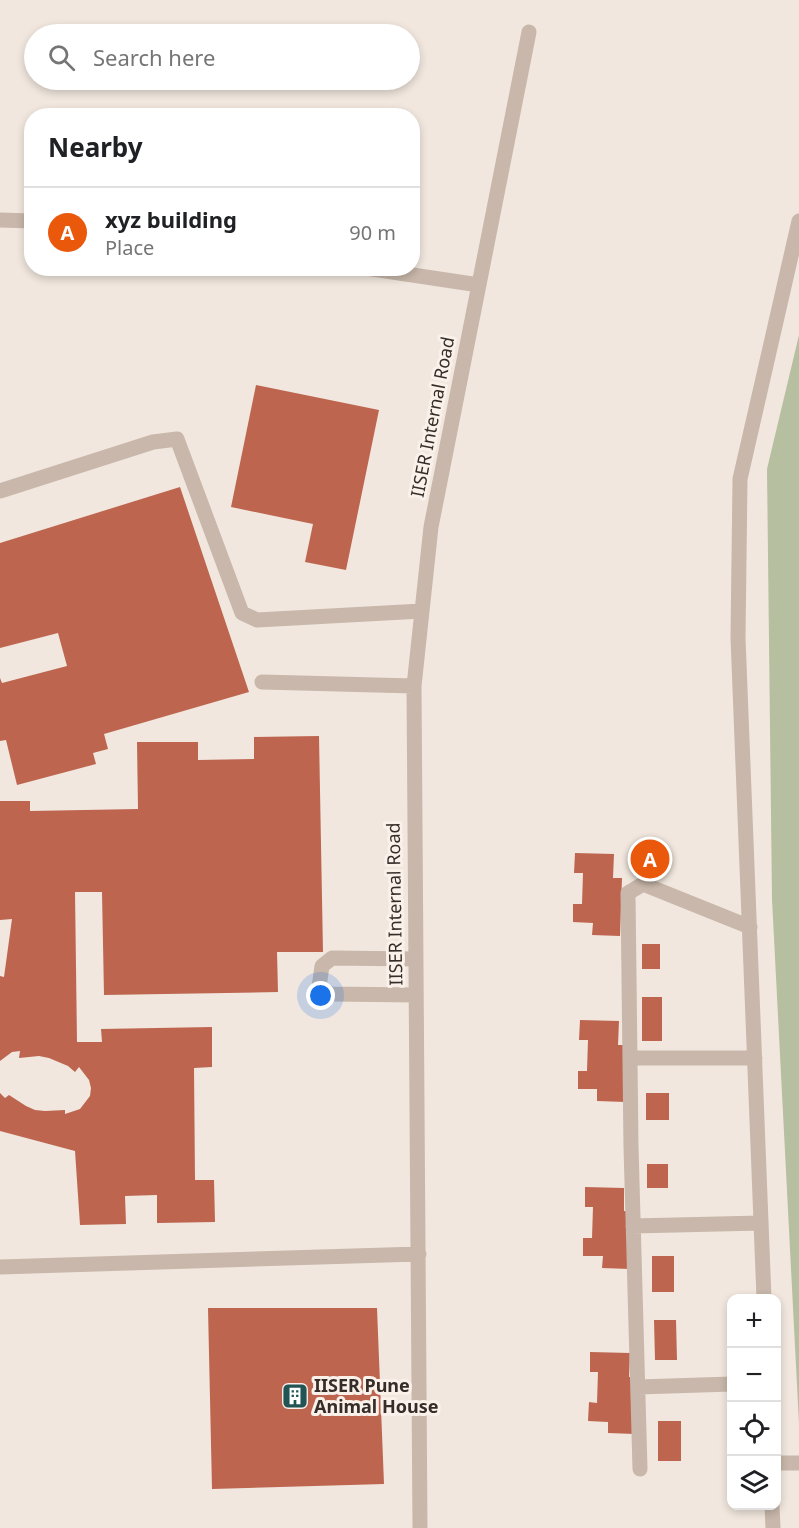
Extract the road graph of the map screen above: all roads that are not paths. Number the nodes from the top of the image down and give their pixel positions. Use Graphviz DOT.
graph roads {
  1 [pos="529,32"];
  2 [pos="0,219"];
  3 [pos="24,220"];
  4 [pos="799,220"];
  5 [pos="419,276"];
  6 [pos="479,285"];
  7 [pos="0,491"];
  8 [pos="422,611"];
  9 [pos="262,682"];
  10 [pos="414,686"];
  11 [pos="750,927"];
  12 [pos="415,959"];
  13 [pos="416,995"];
  14 [pos="630,1058"];
  15 [pos="755,1058"];
  16 [pos="761,1223"];
  17 [pos="633,1226"];
  18 [pos="418,1254"];
  19 [pos="0,1267"];
  20 [pos="764,1294"];
  21 [pos="727,1384"];
  22 [pos="638,1387"];
  23 [pos="781,1463"];
  24 [pos="799,1463"];
  25 [pos="640,1469"];
  26 [pos="772,1510"];
  27 [pos="420,1528"];
  28 [pos="773,1528"];
  1 -- 6 [label="lane, IISER Internal Road"];
  2 -- 3 [label="lane"];
  4 -- 11 [label="lane"];
  5 -- 6 [label="lane"];
  6 -- 8 [label="lane, IISER Internal Road"];
  7 -- 8 [label="lane"];
  8 -- 10 [label="lane, IISER Internal Road"];
  9 -- 10 [label="lane"];
  10 -- 12 [label="lane, IISER Internal Road"];
  11 -- 14 [label="lane"];
  11 -- 15 [label="lane"];
  12 -- 13 [label="lane, IISER Internal Road"];
  12 -- 13 [label="lane"];
  13 -- 18 [label="lane, IISER Internal Road"];
  14 -- 15 [label="lane"];
  14 -- 17 [label="lane"];
  15 -- 16 [label="lane"];
  16 -- 17 [label="lane"];
  16 -- 20 [label="lane"];
  17 -- 22 [label="lane"];
  18 -- 19 [label="lane"];
  18 -- 27 [label="lane, IISER Internal Road"];
  21 -- 22 [label="lane"];
  22 -- 25 [label="lane"];
  23 -- 24 [label="lane"];
  26 -- 28 [label="lane"];
}
